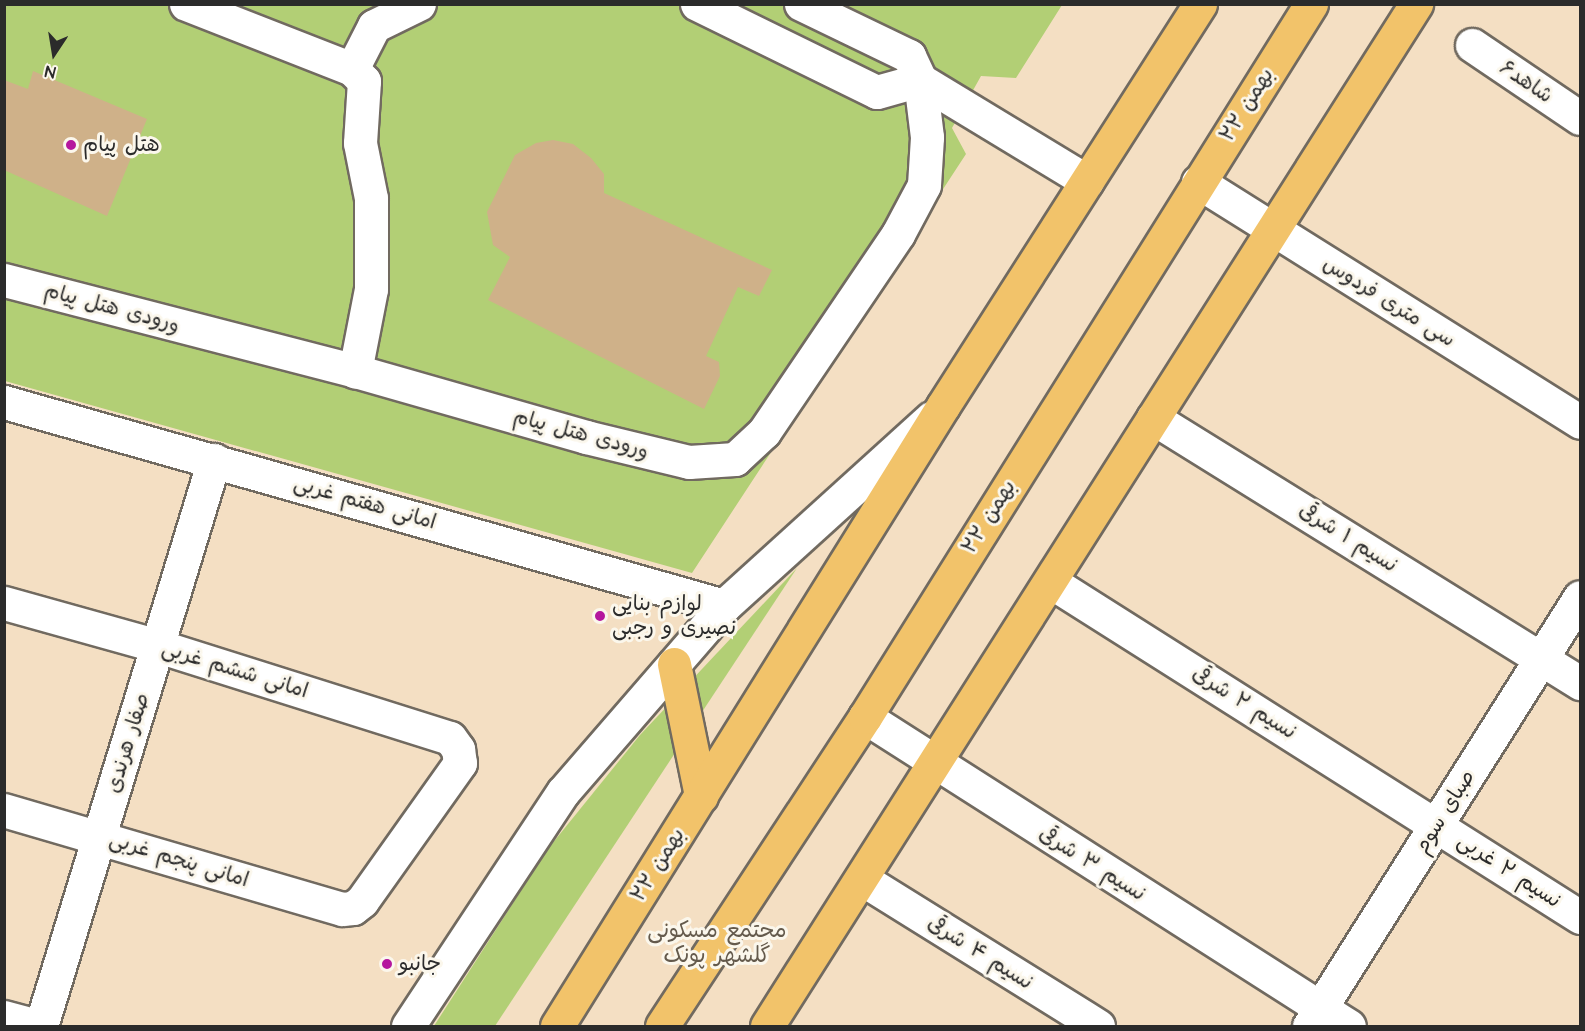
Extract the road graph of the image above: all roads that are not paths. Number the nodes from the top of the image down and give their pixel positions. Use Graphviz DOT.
graph roads {
  1 [pos="186,4"];
  2 [pos="419,4"];
  3 [pos="697,4"];
  4 [pos="1200,4"];
  5 [pos="1311,4"];
  6 [pos="1416,4"];
  7 [pos="815,8"];
  8 [pos="1472,45"];
  9 [pos="352,69"];
  10 [pos="920,80"];
  11 [pos="1581,118"];
  12 [pos="1087,181"];
  13 [pos="1198,182"];
  14 [pos="1272,229"];
  15 [pos="4,280"];
  16 [pos="355,371"];
  17 [pos="4,402"];
  18 [pos="943,406"];
  19 [pos="1153,418"];
  20 [pos="1581,422"];
  21 [pos="214,460"];
  22 [pos="1051,582"];
  23 [pos="1581,597"];
  24 [pos="4,603"];
  25 [pos="724,606"];
  26 [pos="158,646"];
  27 [pos="1542,658"];
  28 [pos="674,664"];
  29 [pos="1581,682"];
  30 [pos="865,717"];
  31 [pos="935,764"];
  32 [pos="701,796"];
  33 [pos="4,810"];
  34 [pos="1437,825"];
  35 [pos="99,836"];
  36 [pos="862,879"];
  37 [pos="353,908"];
  38 [pos="1581,917"];
  39 [pos="4,1017"];
  40 [pos="1315,1017"];
  41 [pos="39,1026"];
  42 [pos="408,1026"];
  43 [pos="557,1026"];
  44 [pos="662,1026"];
  45 [pos="767,1026"];
  46 [pos="1098,1026"];
  47 [pos="1349,1026"];
  1 -- 9 [label="street"];
  2 -- 9 [label="street"];
  3 -- 10 [label="street"];
  4 -- 12 [label="main road, ۲۲ بهمن"];
  5 -- 13 [label="main road, ۲۲ بهمن"];
  6 -- 14 [label="main road"];
  7 -- 10 [label="street"];
  8 -- 11 [label="street, شاهد۶"];
  9 -- 16 [label="street"];
  10 -- 12 [label="street"];
  10 -- 16 [label="street, ورودی هتل پیام"];
  12 -- 18 [label="main road, ۲۲ بهمن"];
  13 -- 14 [label="street, سی متری فردوس"];
  13 -- 30 [label="main road, ۲۲ بهمن"];
  14 -- 19 [label="main road"];
  14 -- 20 [label="street, سی متری فردوس"];
  15 -- 16 [label="street, ورودی هتل پیام"];
  17 -- 21 [label="street, امانی هفتم غربی"];
  18 -- 25 [label="street"];
  18 -- 32 [label="main road, ۲۲ بهمن"];
  19 -- 22 [label="main road"];
  19 -- 27 [label="street, نسیم ۱ شرقی"];
  21 -- 25 [label="street, امانی هفتم غربی"];
  21 -- 26 [label="street, صفار هرندی"];
  22 -- 31 [label="main road"];
  22 -- 34 [label="street, نسیم ۲ شرقی"];
  23 -- 27 [label="street, صبای سوم"];
  24 -- 26 [label="street, امانی ششم غربی"];
  25 -- 28 [label="street"];
  26 -- 35 [label="street, صفار هرندی"];
  26 -- 37 [label="street, امانی ششم غربی"];
  27 -- 29 [label="street, نسیم ۱ شرقی"];
  27 -- 34 [label="street, صبای سوم"];
  28 -- 32 [label="main road"];
  28 -- 42 [label="street"];
  30 -- 31 [label="street, نسیم ۳ شرقی"];
  30 -- 44 [label="main road, ۲۲ بهمن"];
  31 -- 36 [label="main road"];
  31 -- 40 [label="street, نسیم ۳ شرقی"];
  32 -- 43 [label="main road, ۲۲ بهمن"];
  33 -- 35 [label="street, امانی پنجم غربی"];
  34 -- 38 [label="street, نسیم ۲ غربی"];
  34 -- 40 [label="street, صبای سوم"];
  35 -- 37 [label="street, امانی پنجم غربی"];
  35 -- 41 [label="street, صفار هرندی"];
  36 -- 45 [label="main road"];
  36 -- 46 [label="street, نسیم ۴ شرقی"];
  39 -- 41 [label="street"];
  40 -- 47 [label="street, نسیم ۳ شرقی"];
}
